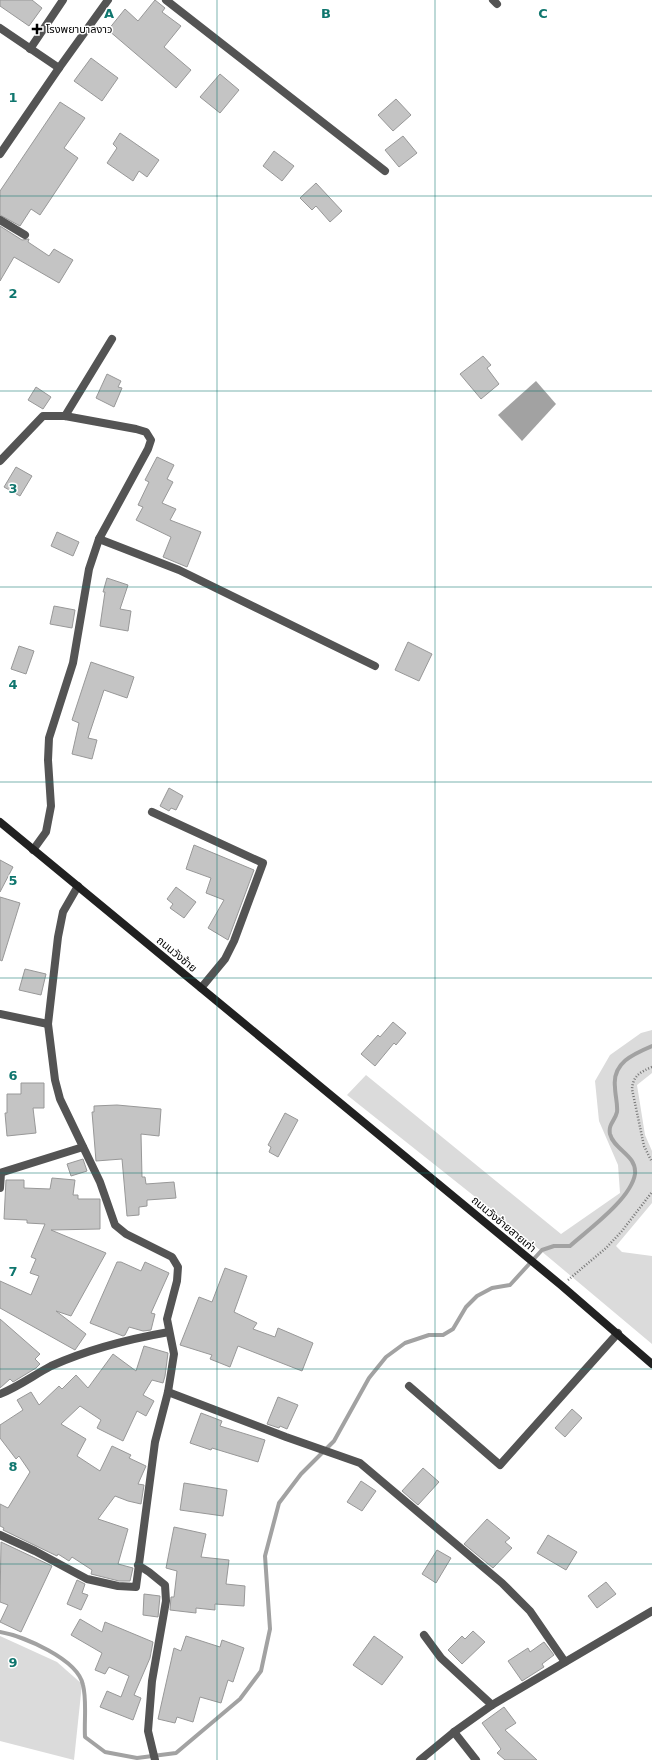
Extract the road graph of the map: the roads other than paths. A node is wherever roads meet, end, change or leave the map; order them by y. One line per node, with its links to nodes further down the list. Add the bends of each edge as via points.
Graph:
1 (63, 0): 5 (street)
2 (108, 0): 6 (street)
3 (166, 0): 8 (street)
4 (0, 28): 5 (street)
5 (30, 49): 6 (street)
6 (59, 68): 7 (street)
7 (0, 154)
8 (385, 171)
9 (0, 220): 10 (street)
10 (25, 235)
11 (112, 339): 12 (street)
12 (65, 416): 13 (street, via 44,416); 14 (street, via 136,429 146,432 151,440)
13 (0, 461)
14 (99, 539): 15 (street, via 179,570); 18 (street, via 89,569 74,664 49,738 51,806 46,832)
15 (375, 666)
16 (152, 812): 20 (street, via 263,863 234,941 225,958)
17 (0, 822): 18 (main road, ถนนวังซ้าย)
18 (33, 850): 19 (main road, ถนนวังซ้าย)
19 (78, 886): 20 (main road, ถนนวังซ้าย); 22 (street, via 63,912)
20 (201, 988): 23 (main road, ถนนวังซ้าย)
21 (0, 1014): 22 (street)
22 (48, 1024): 24 (street, via 60,1099)
23 (340, 1102): 28 (main road, ถนนวังซ้ายสายเก่า)
24 (84, 1147): 25 (street); 27 (street, via 115,1225 126,1234 172,1257 178,1267 167,1319)
25 (1, 1173): 26 (street)
26 (0, 1188)
27 (170, 1332): 31 (street, via 174,1354); 32 (street, via 131,1339 91,1351 51,1366 12,1390)
28 (618, 1333): 29 (main road, ถนนวังซ้ายสายเก่า); 30 (street, via 500,1465)
29 (652, 1364)
30 (409, 1386)
31 (168, 1392): 34 (street, via 155,1442); 37 (street, via 360,1463 530,1611)
32 (0, 1394)
33 (0, 1535): 34 (street, via 87,1579 118,1586 136,1587)
34 (138, 1565): 40 (street, via 165,1585 166,1601 152,1681 148,1731)
35 (652, 1611): 37 (street)
36 (424, 1635): 38 (street, via 441,1658)
37 (565, 1662): 38 (street)
38 (492, 1705): 39 (street)
39 (454, 1732): 41 (street); 42 (street)
40 (155, 1760)
41 (420, 1760)
42 (476, 1760)

